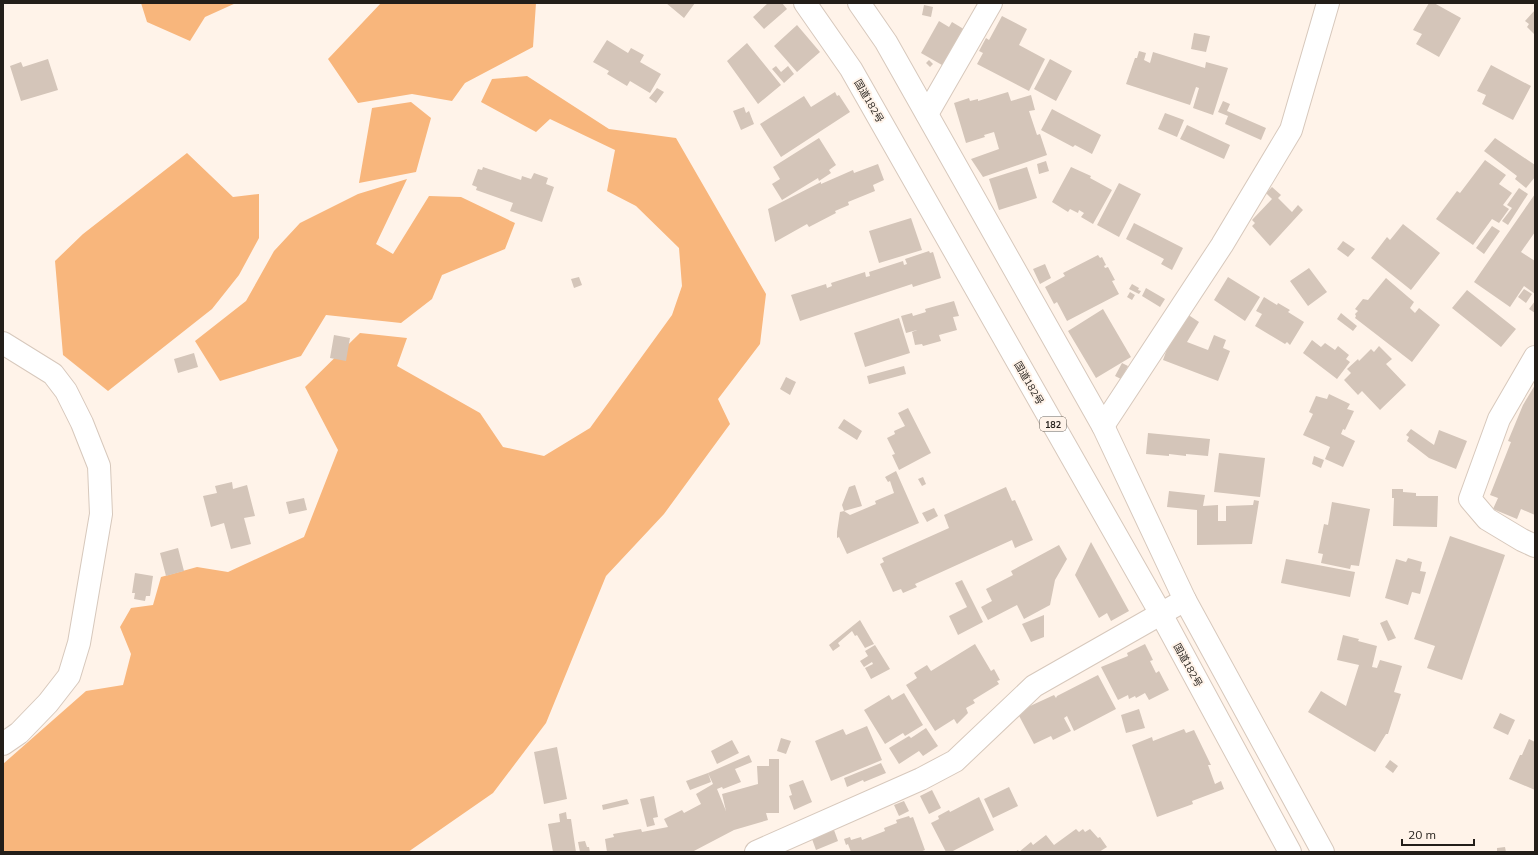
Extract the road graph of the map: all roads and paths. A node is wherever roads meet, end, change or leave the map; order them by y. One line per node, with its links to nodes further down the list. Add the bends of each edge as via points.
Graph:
1 (805, 3): 11 (main road, 国道182号 / 182, via 851,69)
2 (859, 3): 5 (main road, via 886,42)
3 (991, 3): 5 (main road)
4 (1328, 3): 8 (main road, via 1291,130 1222,245)
5 (927, 114): 8 (main road)
6 (3, 343): 12 (main road, via 53,374 66,391 99,466 101,514 79,643 69,676 48,704 18,734)
7 (1535, 357): 9 (main road, via 1500,419 1470,499 1487,520)
8 (1103, 426): 10 (main road)
9 (1535, 546)
10 (1185, 600): 11 (main road); 15 (main road)
11 (1161, 614): 13 (main road, via 1034,686 955,761 921,780); 14 (main road, 国道182号 / 182)
12 (3, 744)
13 (756, 852)
14 (1290, 852)
15 (1323, 852)

